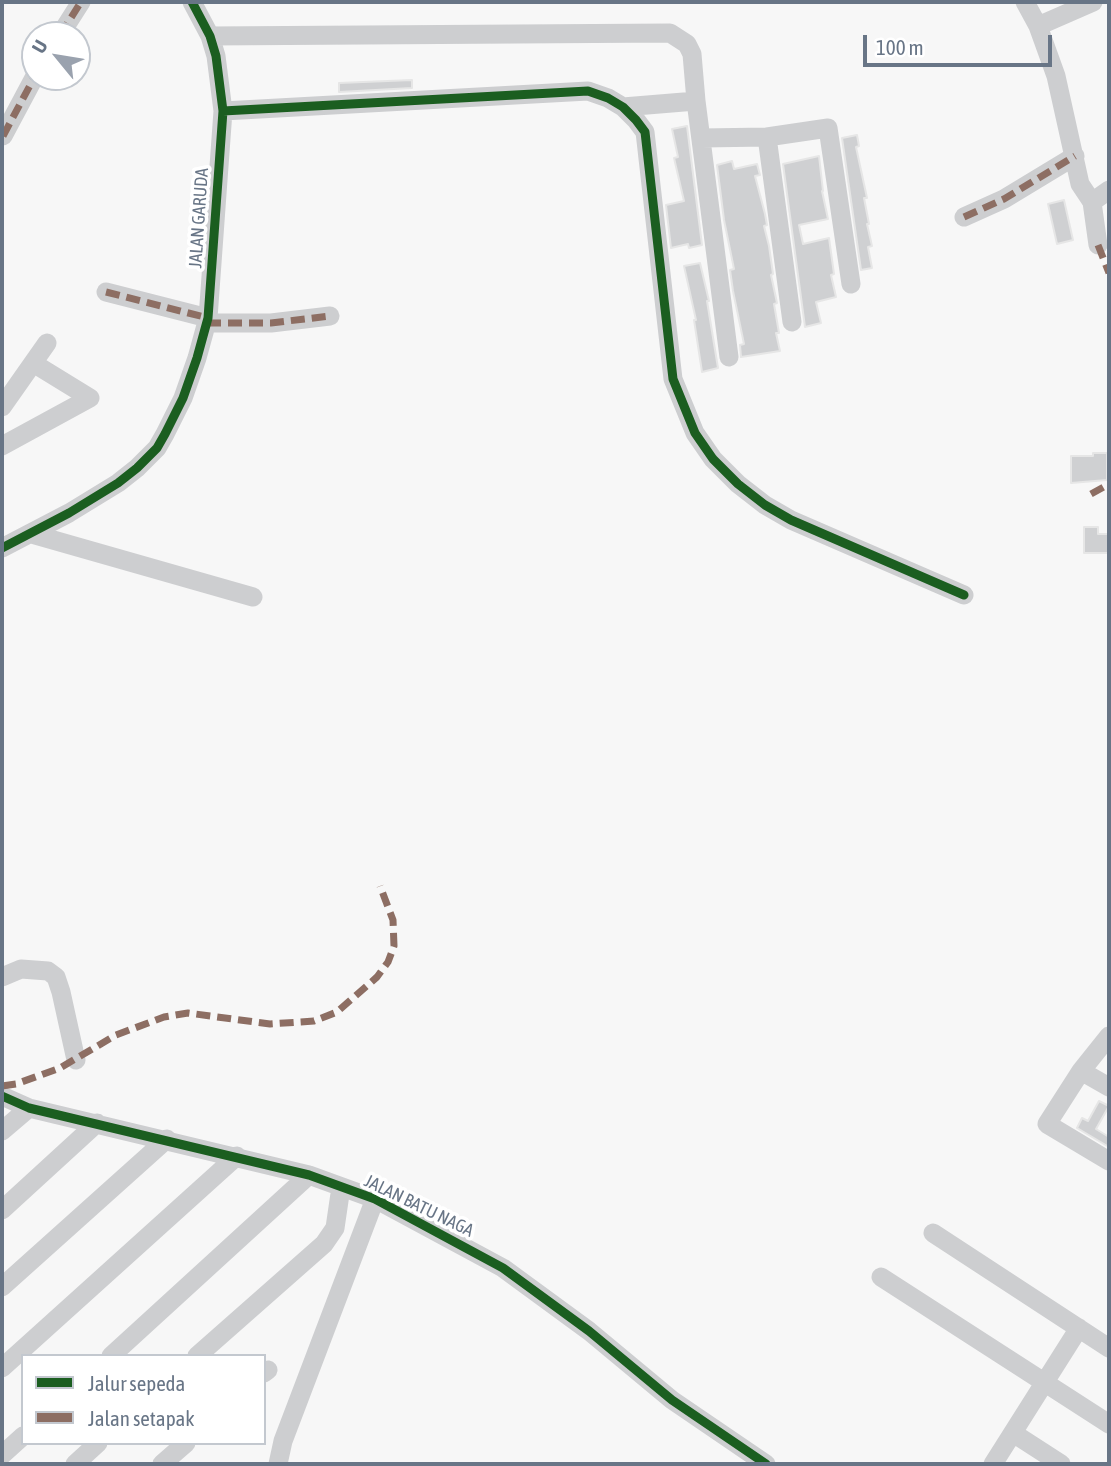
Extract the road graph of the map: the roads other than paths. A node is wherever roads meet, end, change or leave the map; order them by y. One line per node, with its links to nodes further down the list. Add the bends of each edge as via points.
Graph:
1 (81, 2): 5 (street)
2 (192, 2): 7 (street, JALAN GARUDA)
3 (1026, 2): 6 (street)
4 (1093, 2): 6 (street)
5 (69, 21)
6 (1038, 26): 15 (street, via 1056,76)
7 (210, 36): 9 (street, via 670,33 687,44 692,54); 11 (street, JALAN GARUDA, via 219,67)
8 (27, 91): 12 (street)
9 (696, 101): 10 (street); 14 (street)
10 (623, 107): 11 (street, via 588,91); 32 (street, via 645,132 673,379 695,433 713,459 738,484 791,520)
11 (223, 111): 23 (street, JALAN GARUDA)
12 (4, 136)
13 (767, 137): 14 (street); 20 (street, via 828,128); 24 (street)
14 (702, 138): 26 (street)
15 (1074, 156): 17 (street, via 1080,184); 18 (street, via 1004,199)
16 (1109, 190): 17 (street)
17 (1091, 202): 19 (street)
18 (964, 217)
19 (1098, 246)
20 (851, 284)
21 (106, 292): 23 (street)
22 (330, 316): 23 (street, via 271,323)
23 (207, 320): 30 (street, JALAN GARUDA, via 183,398 161,441 118,483)
24 (792, 322)
25 (47, 343): 27 (street)
26 (729, 357)
27 (33, 363): 28 (street); 29 (street, via 90,398)
28 (2, 407)
29 (2, 446)
30 (32, 534): 31 (street, JALAN GARUDA); 33 (street)
31 (2, 548)
32 (964, 595)
33 (253, 597)
34 (2, 977): 36 (street, via 21,969 48,971 56,977)
35 (1109, 1036): 37 (street)
36 (76, 1059)
37 (1081, 1071): 38 (street); 45 (street, via 1047,1124)
38 (1109, 1087)
39 (2, 1096): 40 (street, JALAN BATU NAGA)
40 (29, 1108): 41 (street, JALAN BATU NAGA); 42 (street)
41 (97, 1123): 43 (street, JALAN BATU NAGA); 49 (street)
42 (2, 1131)
43 (167, 1139): 44 (street, JALAN BATU NAGA); 52 (street)
44 (237, 1156): 46 (street, JALAN BATU NAGA); 57 (street)
45 (1109, 1161)
46 (309, 1175): 47 (street, JALAN BATU NAGA); 55 (street)
47 (341, 1187): 48 (street, JALAN BATU NAGA); 56 (street, via 335,1228 324,1244)
48 (376, 1199): 67 (street); 68 (street, JALAN BATU NAGA, via 503,1268 672,1400)
49 (2, 1209)
50 (933, 1233): 53 (street)
51 (881, 1277): 58 (street)
52 (2, 1287)
53 (1079, 1328): 54 (street); 58 (street)
54 (1109, 1348)
55 (113, 1354)
56 (199, 1354)
57 (2, 1368)
58 (1045, 1382): 59 (street); 60 (street)
59 (1109, 1424)
60 (1013, 1433): 69 (street); 70 (street)
61 (21, 1438): 64 (street)
62 (97, 1445): 65 (street)
63 (184, 1445): 66 (street)
64 (2, 1455)
65 (75, 1464)
66 (162, 1464)
67 (278, 1464)
68 (766, 1464)
69 (993, 1464)
70 (1061, 1464)

